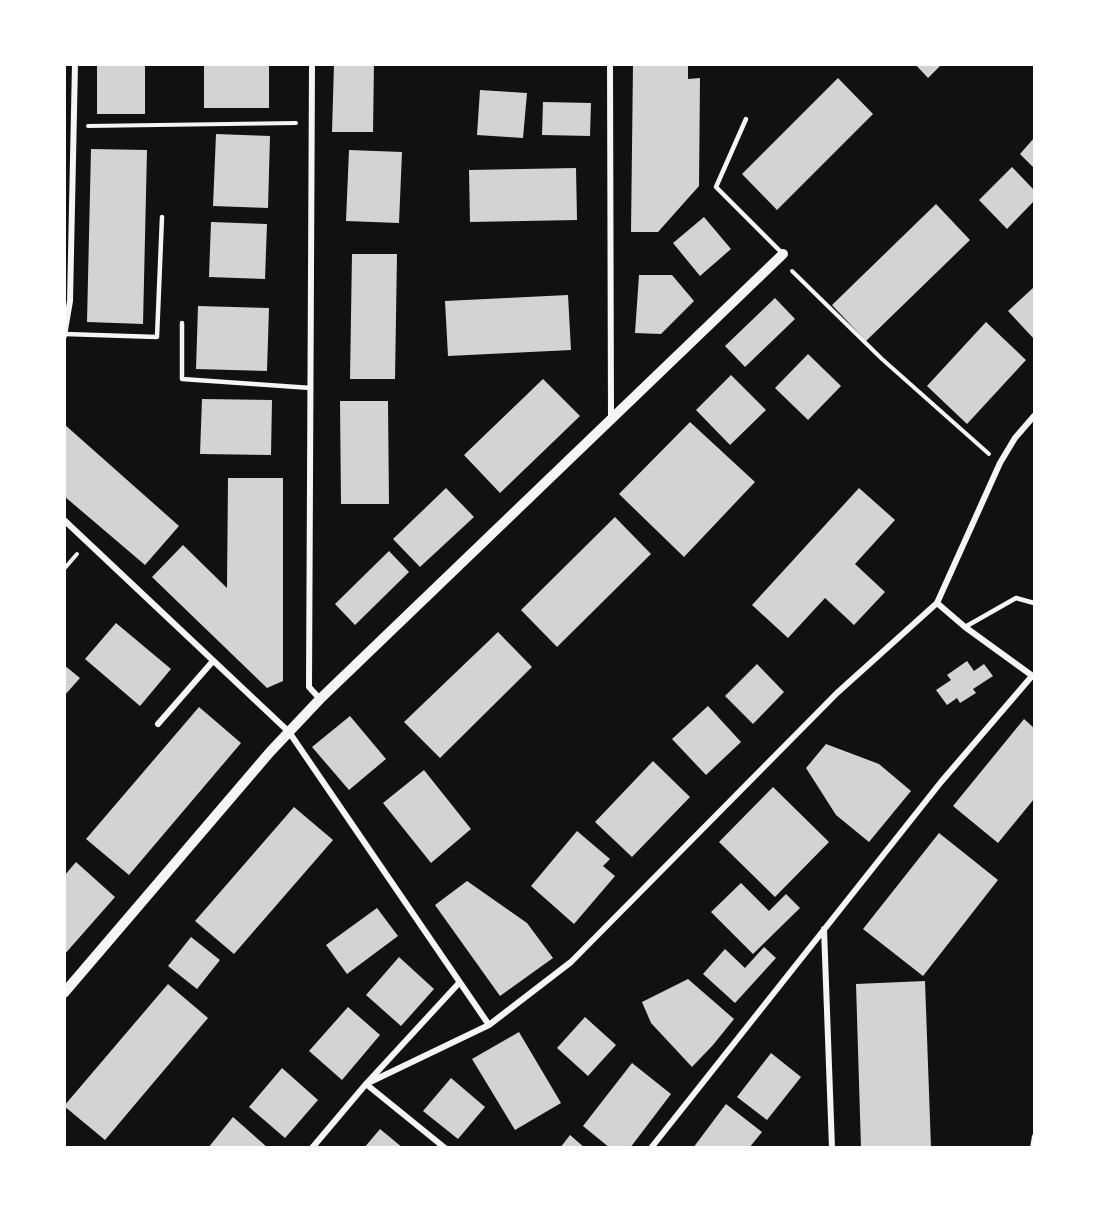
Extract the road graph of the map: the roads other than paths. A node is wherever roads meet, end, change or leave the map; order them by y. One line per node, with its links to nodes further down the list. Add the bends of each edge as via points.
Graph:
1 (75, 64): 8 (street, via 70,301)
2 (312, 64): 9 (street)
3 (610, 64): 11 (street)
4 (746, 119): 6 (lane, via 716,187)
5 (162, 217): 8 (lane, via 157,337)
6 (783, 254): 11 (street)
7 (182, 323): 9 (lane, via 182,379)
8 (65, 335)
9 (311, 388): 18 (street, via 309,687)
10 (1035, 416): 13 (street, via 1000,463)
11 (611, 419): 18 (street)
12 (64, 520): 16 (street)
13 (937, 603): 15 (street); 24 (street, via 837,693 571,962)
14 (1035, 603): 15 (lane, via 1016,598)
15 (965, 627): 17 (street)
16 (213, 661): 19 (street); 20 (street)
17 (1033, 677): 21 (street, via 941,782)
18 (320, 699): 20 (street)
19 (158, 724)
20 (288, 732): 22 (street); 23 (street)
21 (824, 928): 28 (street); 29 (street)
22 (459, 983): 24 (street); 25 (street)
23 (64, 993)
24 (489, 1025): 25 (street)
25 (366, 1084): 26 (street); 27 (street)
26 (312, 1148)
27 (445, 1148)
28 (651, 1148)
29 (832, 1148)

